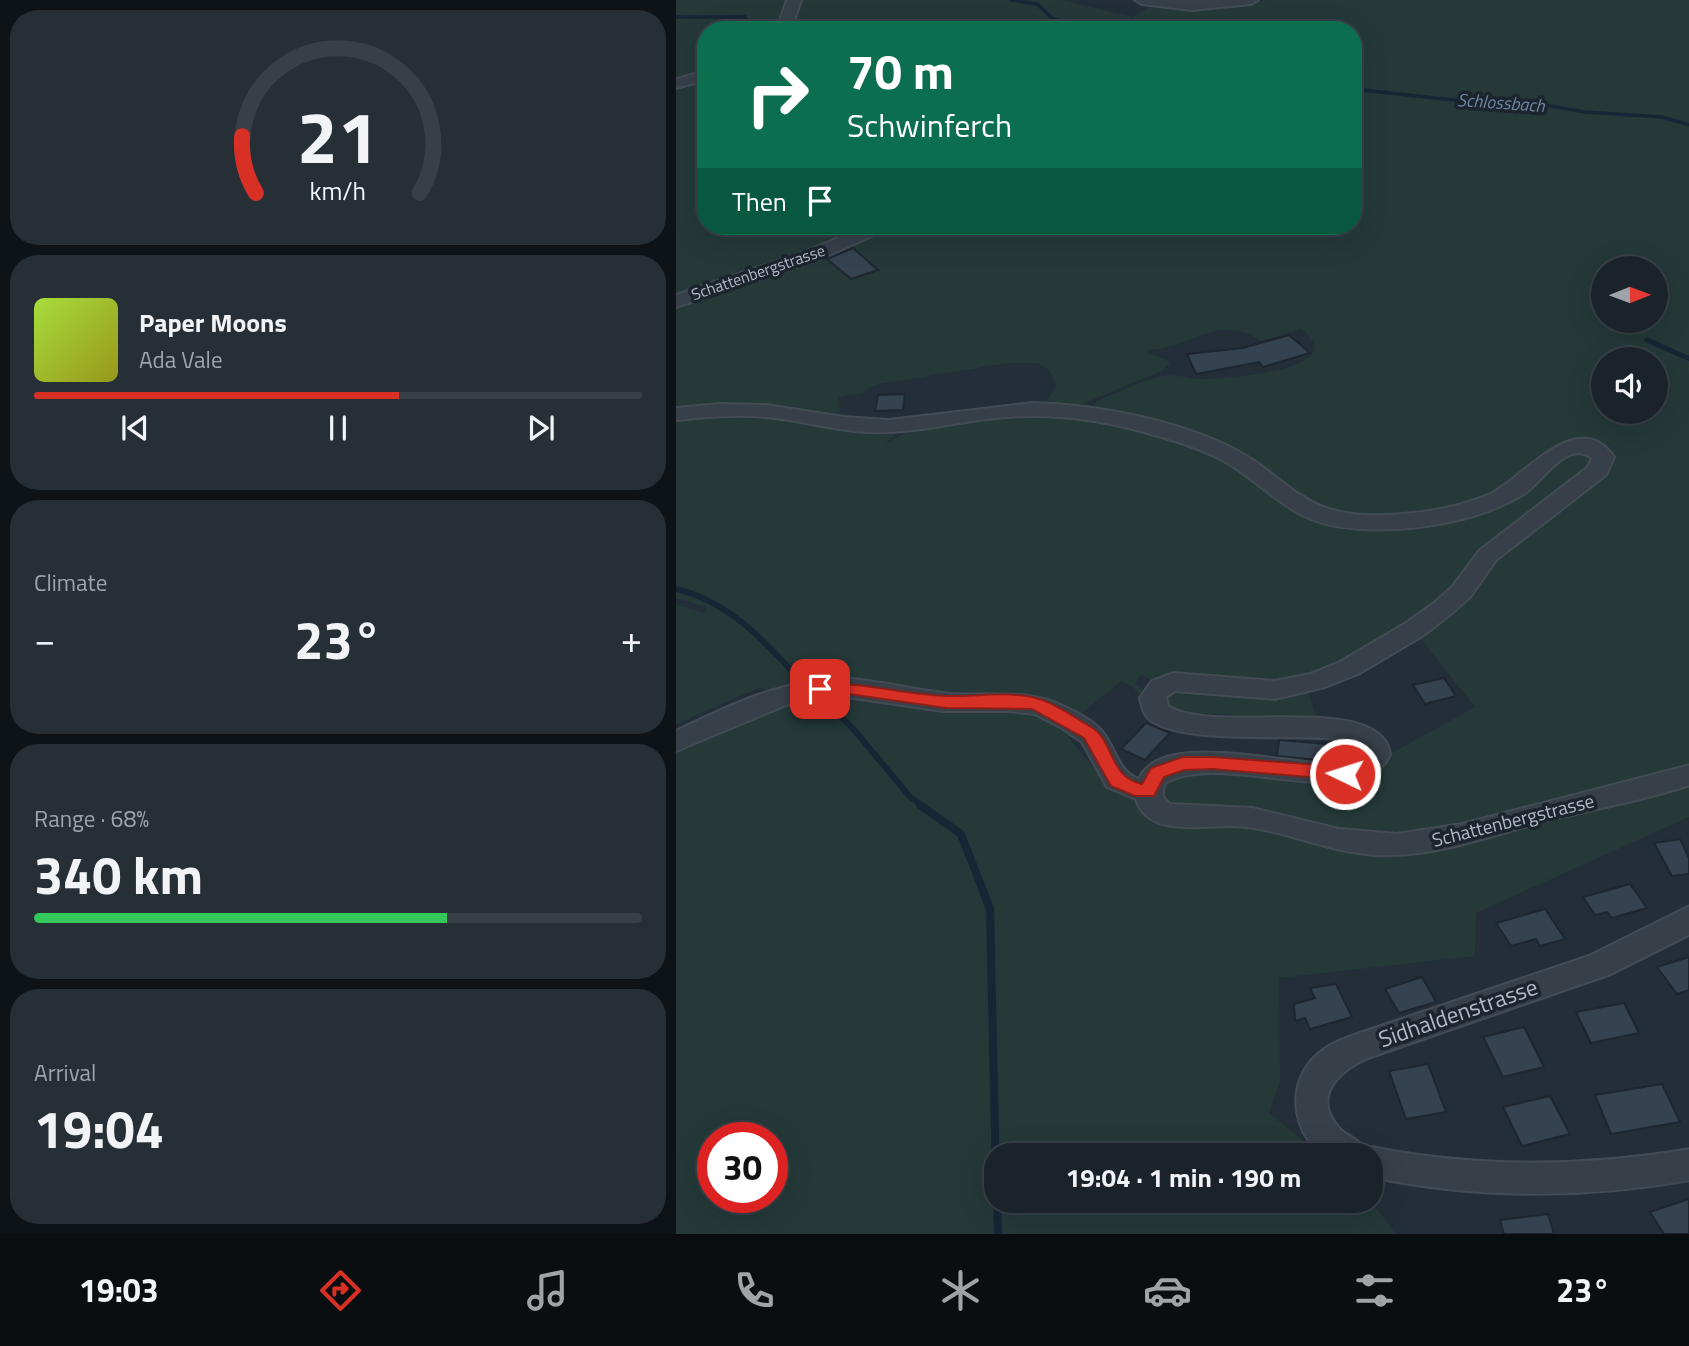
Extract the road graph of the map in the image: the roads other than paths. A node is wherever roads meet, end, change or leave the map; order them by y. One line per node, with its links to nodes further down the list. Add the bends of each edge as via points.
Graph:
1 (794, 0): 4 (street)
2 (1142, 0): 3 (street, via 1192,6)
3 (1251, 0)
4 (787, 21)
5 (697, 78): 6 (street)
6 (676, 84)
7 (858, 235): 8 (street, Schattenbergstrasse, via 803,259)
8 (676, 301)
9 (676, 414): 12 (street, via 767,411 874,426 1022,409 1116,420 1203,443 1248,467 1294,504 1327,517 1367,523 1423,519 1496,499 1515,491 1572,446 1601,453 1598,470 1488,555 1452,600 1366,659 1331,676 1288,688 1251,690 1173,682 1161,687 1153,699 1160,714 1195,725 1324,728 1360,734 1377,750 1371,765 1345,774 1183,763 1158,772)
10 (676, 742): 12 (street, via 773,699 820,689 849,688 946,702 1026,702 1084,729 1096,741 1117,781)
11 (1689, 775): 12 (street, Schattenbergstrasse, via 1458,836 1398,844 1331,839 1249,818 1166,814 1153,807)
12 (1147, 792)
13 (1689, 918): 14 (street, Sidhaldenstrasse, via 1601,965 1340,1056 1315,1084 1313,1113)
14 (1333, 1143)
15 (1383, 1164): 16 (street, via 1515,1178 1596,1177)
16 (1689, 1164)

